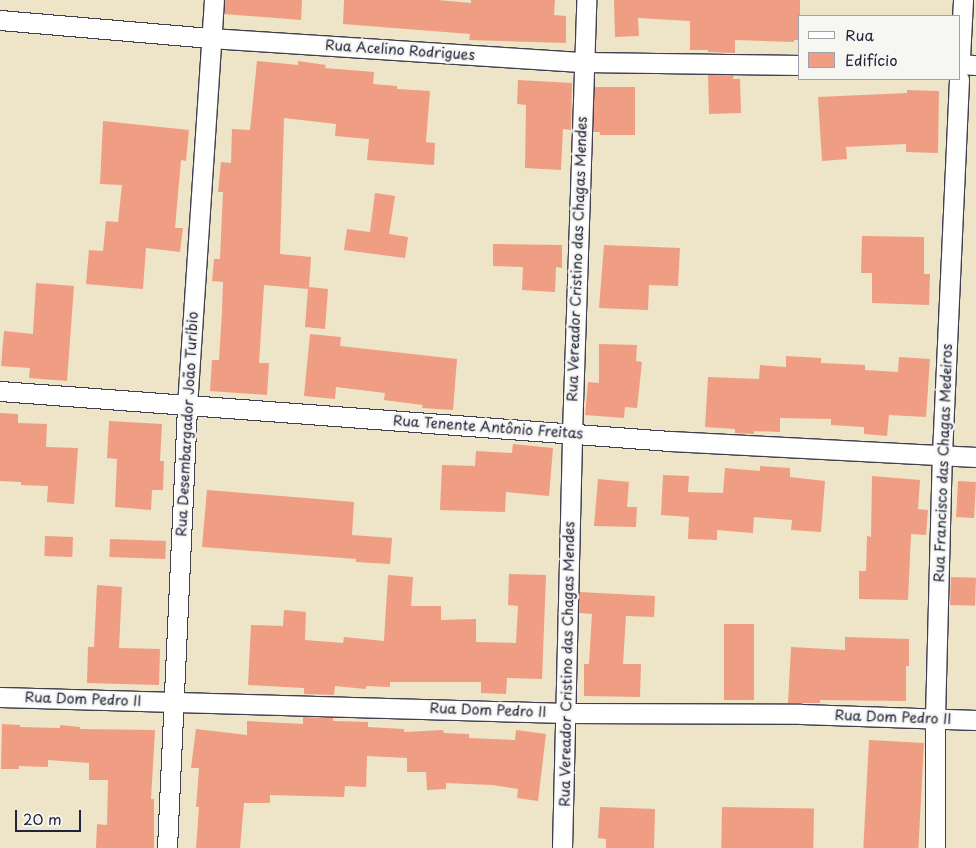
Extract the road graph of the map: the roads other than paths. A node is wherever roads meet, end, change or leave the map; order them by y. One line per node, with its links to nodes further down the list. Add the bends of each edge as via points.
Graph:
1 (214, 0): 5 (street, Rua Desembargador João Turíbio)
2 (586, 0): 7 (street, Rua Vereador Cristino das Chagas Mendes)
3 (963, 0): 6 (street)
4 (0, 20): 5 (street, Rua Acelino Rodrigues)
5 (210, 38): 7 (street, Rua Acelino Rodrigues); 13 (street, Rua Desembargador João Turíbio)
6 (961, 39)
7 (584, 62): 9 (street, Rua Acelino Rodrigues); 14 (street, Rua Vereador Cristino das Chagas Mendes)
8 (961, 64): 10 (street)
9 (798, 65)
10 (976, 65)
11 (959, 80): 15 (street, Rua Francisco das Chagas Medeiros)
12 (0, 391): 13 (street, Rua Tenente Antônio Freitas)
13 (187, 406): 14 (street, Rua Tenente Antônio Freitas); 18 (street, Rua Desembargador João Turíbio)
14 (572, 433): 15 (street, Rua Tenente Antônio Freitas); 19 (street, Rua Vereador Cristino das Chagas Mendes)
15 (942, 454): 16 (street, Rua Tenente Antônio Freitas); 20 (street, Rua Francisco das Chagas Medeiros)
16 (976, 457)
17 (0, 697): 18 (street, Rua Dom Pedro II)
18 (174, 702): 19 (street, Rua Dom Pedro II); 22 (street, Rua Desembargador João Turíbio)
19 (567, 713): 20 (street, Rua Dom Pedro II); 23 (street, Rua Vereador Cristino das Chagas Mendes)
20 (936, 717): 21 (street, Rua Dom Pedro II); 24 (street, Rua Francisco das Chagas Medeiros)
21 (976, 720)
22 (167, 848)
23 (562, 848)
24 (935, 848)

